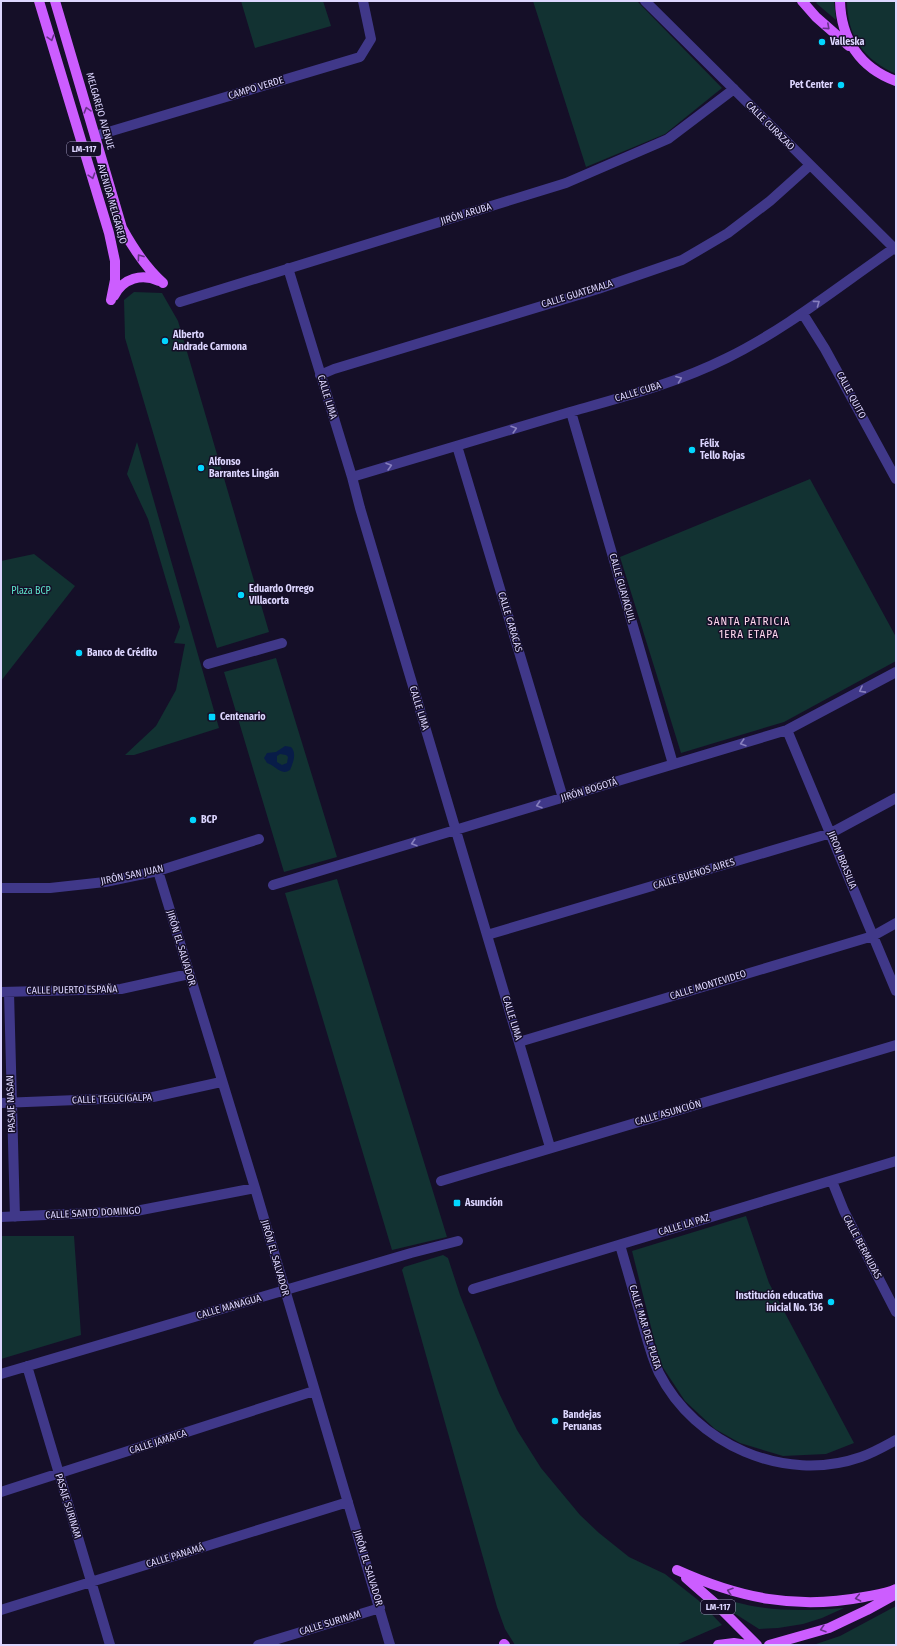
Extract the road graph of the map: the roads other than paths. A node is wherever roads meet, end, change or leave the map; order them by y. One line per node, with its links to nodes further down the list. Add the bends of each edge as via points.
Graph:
1 (39, 1): 12 (main road, AVENIDA MELGAREJO / LM-117, one-way to 12, via 109,233 115,261 111,300 117,289 127,281 139,277 152,278 163,283 143,263 122,228)
2 (55, 1): 12 (main road, MELGAREJO AVENUE / LM-117, one-way to 2)
3 (363, 1): 12 (street, CAMPO VERDE, via 371,39 360,57)
4 (645, 1): 10 (street, CALLE CURAZAO)
5 (802, 1): 7 (main road, one-way to 7, via 816,17)
6 (840, 1): 7 (main road, via 840,17)
7 (855, 51): 8 (main road, via 868,66)
8 (884, 77): 9 (main road); 11 (main road)
9 (896, 81)
10 (734, 89): 13 (street, CALLE CURAZAO); 15 (street, JIRÓN ARUBA, via 668,139 566,183)
11 (896, 90)
12 (95, 136)
13 (809, 166): 14 (street, CALLE CURAZAO); 18 (street, CALLE GUATEMALA, via 770,201 728,233 682,260 598,289)
14 (896, 248): 17 (street, CALLE CUBA, one-way to 14)
15 (288, 268): 16 (street, JIRÓN ARUBA); 18 (street, CALLE LIMA)
16 (180, 302)
17 (802, 314): 19 (street, CALLE CUBA, one-way to 17, via 685,376 745,349); 22 (street, CALLE QUITO, via 826,349)
18 (320, 375): 21 (street, CALLE LIMA)
19 (571, 412): 20 (street, CALLE CUBA, one-way to 19); 27 (street, CALLE GUAYAQUIL)
20 (458, 446): 21 (street, CALLE CUBA, one-way to 20); 28 (street, CALLE CARACAS)
21 (352, 477): 30 (street, CALLE LIMA)
22 (896, 479)
23 (282, 643): 24 (street)
24 (208, 664)
25 (896, 672): 26 (street, JIRÓN BOGOTÁ, one-way to 26)
26 (788, 730): 27 (street, JIRÓN BOGOTÁ, one-way to 27); 31 (street, JIRON BRASILIA)
27 (674, 764): 28 (street, JIRÓN BOGOTÁ)
28 (562, 798): 30 (street, JIRÓN BOGOTÁ, one-way to 30)
29 (896, 798): 31 (street, CALLE BUENOS AIRES)
30 (456, 830): 34 (street, JIRÓN BOGOTÁ, one-way to 34); 37 (street, CALLE LIMA)
31 (831, 833): 37 (street, CALLE BUENOS AIRES); 38 (street, JIRON BRASILIA)
32 (259, 839): 33 (street, JIRÓN SAN JUAN)
33 (158, 871): 35 (street, JIRÓN SAN JUAN, via 104,882 50,888); 39 (street, JIRÓN EL SALVADOR)
34 (273, 885)
35 (1, 888)
36 (896, 923): 38 (street, CALLE MONTEVIDEO)
37 (487, 936): 42 (street, CALLE LIMA)
38 (873, 936): 40 (street, JIRON BRASILIA); 42 (street, CALLE MONTEVIDEO)
39 (189, 974): 41 (street, CALLE PUERTO ESPAÑA, via 121,989); 44 (street, JIRÓN EL SALVADOR)
40 (896, 991)
41 (5, 992): 45 (street, PASAJE NASAN)
42 (519, 1042): 46 (street, CALLE LIMA)
43 (896, 1045): 46 (street, CALLE ASUNCIÓN)
44 (221, 1082): 45 (street, CALLE TEGUCIGALPA, via 154,1097); 50 (street, JIRÓN EL SALVADOR)
45 (6, 1102): 52 (street, PASAJE NASAN)
46 (550, 1147): 48 (street, CALLE ASUNCIÓN)
47 (896, 1161): 49 (street, CALLE LA PAZ)
48 (441, 1181)
49 (832, 1181): 54 (street, CALLE LA PAZ); 57 (street, CALLE BERMUDAS, via 844,1212)
50 (255, 1188): 52 (street, CALLE SANTO DOMINGO, via 136,1212); 56 (street, JIRÓN EL SALVADOR)
51 (1, 1217): 52 (street, CALLE SANTO DOMINGO)
52 (15, 1217)
53 (458, 1241): 56 (street, CALLE MANAGUA)
54 (620, 1245): 55 (street, CALLE LA PAZ); 61 (street, CALLE MAR DEL PLATA, via 652,1357 660,1374 682,1406 710,1432 735,1448 753,1455 776,1462 808,1465 830,1464 862,1457)
55 (472, 1289)
56 (285, 1290): 58 (street, CALLE MANAGUA); 60 (street, JIRÓN EL SALVADOR)
57 (896, 1312)
58 (27, 1366): 59 (street, CALLE MANAGUA); 62 (street, PASAJE SURINAM)
59 (1, 1374)
60 (314, 1391): 62 (street, CALLE JAMAICA); 64 (street, JIRÓN EL SALVADOR)
61 (896, 1440)
62 (59, 1474): 63 (street, CALLE JAMAICA); 65 (street, PASAJE SURINAM)
63 (1, 1492)
64 (348, 1502): 65 (street, CALLE PANAMÁ); 68 (street, JIRÓN EL SALVADOR)
65 (91, 1582): 69 (street, CALLE PANAMÁ); 70 (street, PASAJE SURINAM)
66 (896, 1589): 75 (main road, LM-117, one-way to 75, via 840,1601 788,1602 739,1594 707,1584 677,1570)
67 (896, 1594): 76 (main road, one-way to 76, via 828,1628)
68 (380, 1608): 71 (street, CALLE SURINAM); 72 (street, JIRÓN EL SALVADOR)
69 (1, 1610)
70 (110, 1645)
71 (258, 1645)
72 (390, 1645)
73 (718, 1645): 74 (main road)
74 (747, 1645)
75 (757, 1645)
76 (769, 1645)

